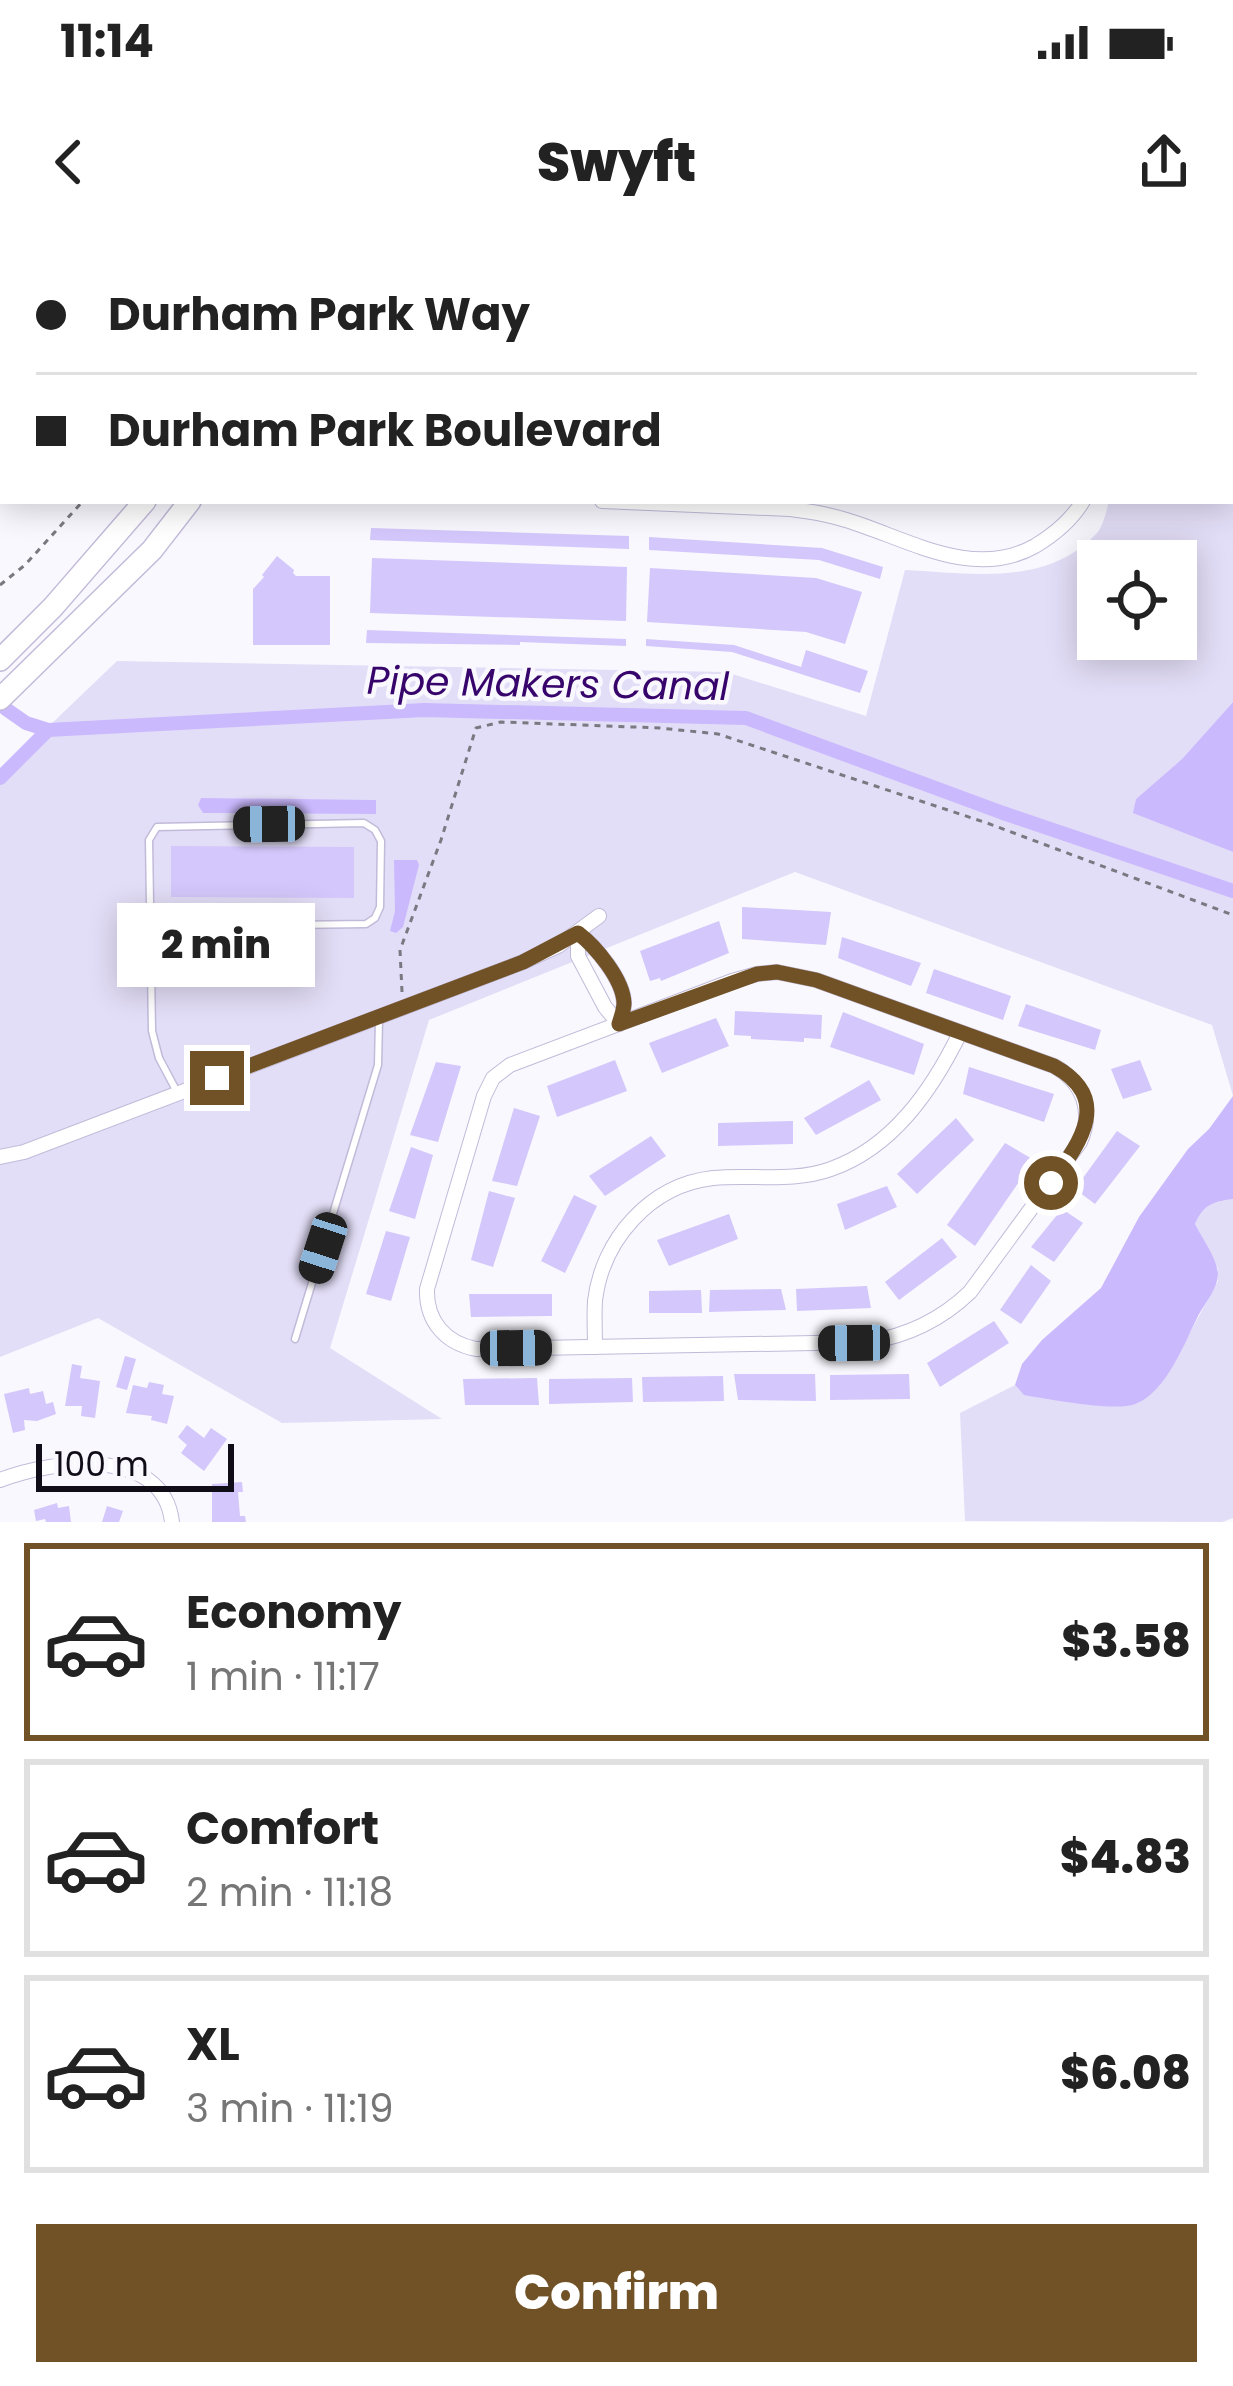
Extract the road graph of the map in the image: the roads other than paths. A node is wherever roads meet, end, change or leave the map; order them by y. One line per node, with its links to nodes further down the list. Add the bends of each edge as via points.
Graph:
1 (142, 504): 5 (main road)
2 (188, 504): 6 (main road, via 152,550)
3 (751, 504): 4 (street, via 821,513 949,556 997,560 1042,542)
4 (1081, 504)
5 (0, 659)
6 (0, 699)
7 (599, 916): 9 (street)
8 (150, 927): 8 (lane, via 149,840 157,827 364,823 381,841 380,907 366,924); 15 (lane, via 152,1031)
9 (578, 933): 10 (street); 11 (street, via 578,956); 12 (street)
10 (607, 964): 11 (street); 13 (street, via 624,1002)
11 (590, 975): 13 (street)
12 (379, 1016): 15 (street); 17 (lane, via 378,1065)
13 (619, 1024): 14 (street, via 777,972); 18 (street, via 510,1065 489,1082 427,1288 435,1322 458,1345)
14 (959, 1033): 18 (street, via 913,1109 855,1158 802,1176 699,1180 636,1215 604,1265); 18 (street, via 1062,1070 1079,1088 1087,1118 1075,1150 962,1300 909,1332 868,1342)
15 (177, 1093): 16 (street)
16 (0, 1157)
17 (295, 1339)
18 (596, 1347)
19 (0, 1480): 20 (street, via 70,1464 129,1471 160,1490)
20 (172, 1522)

